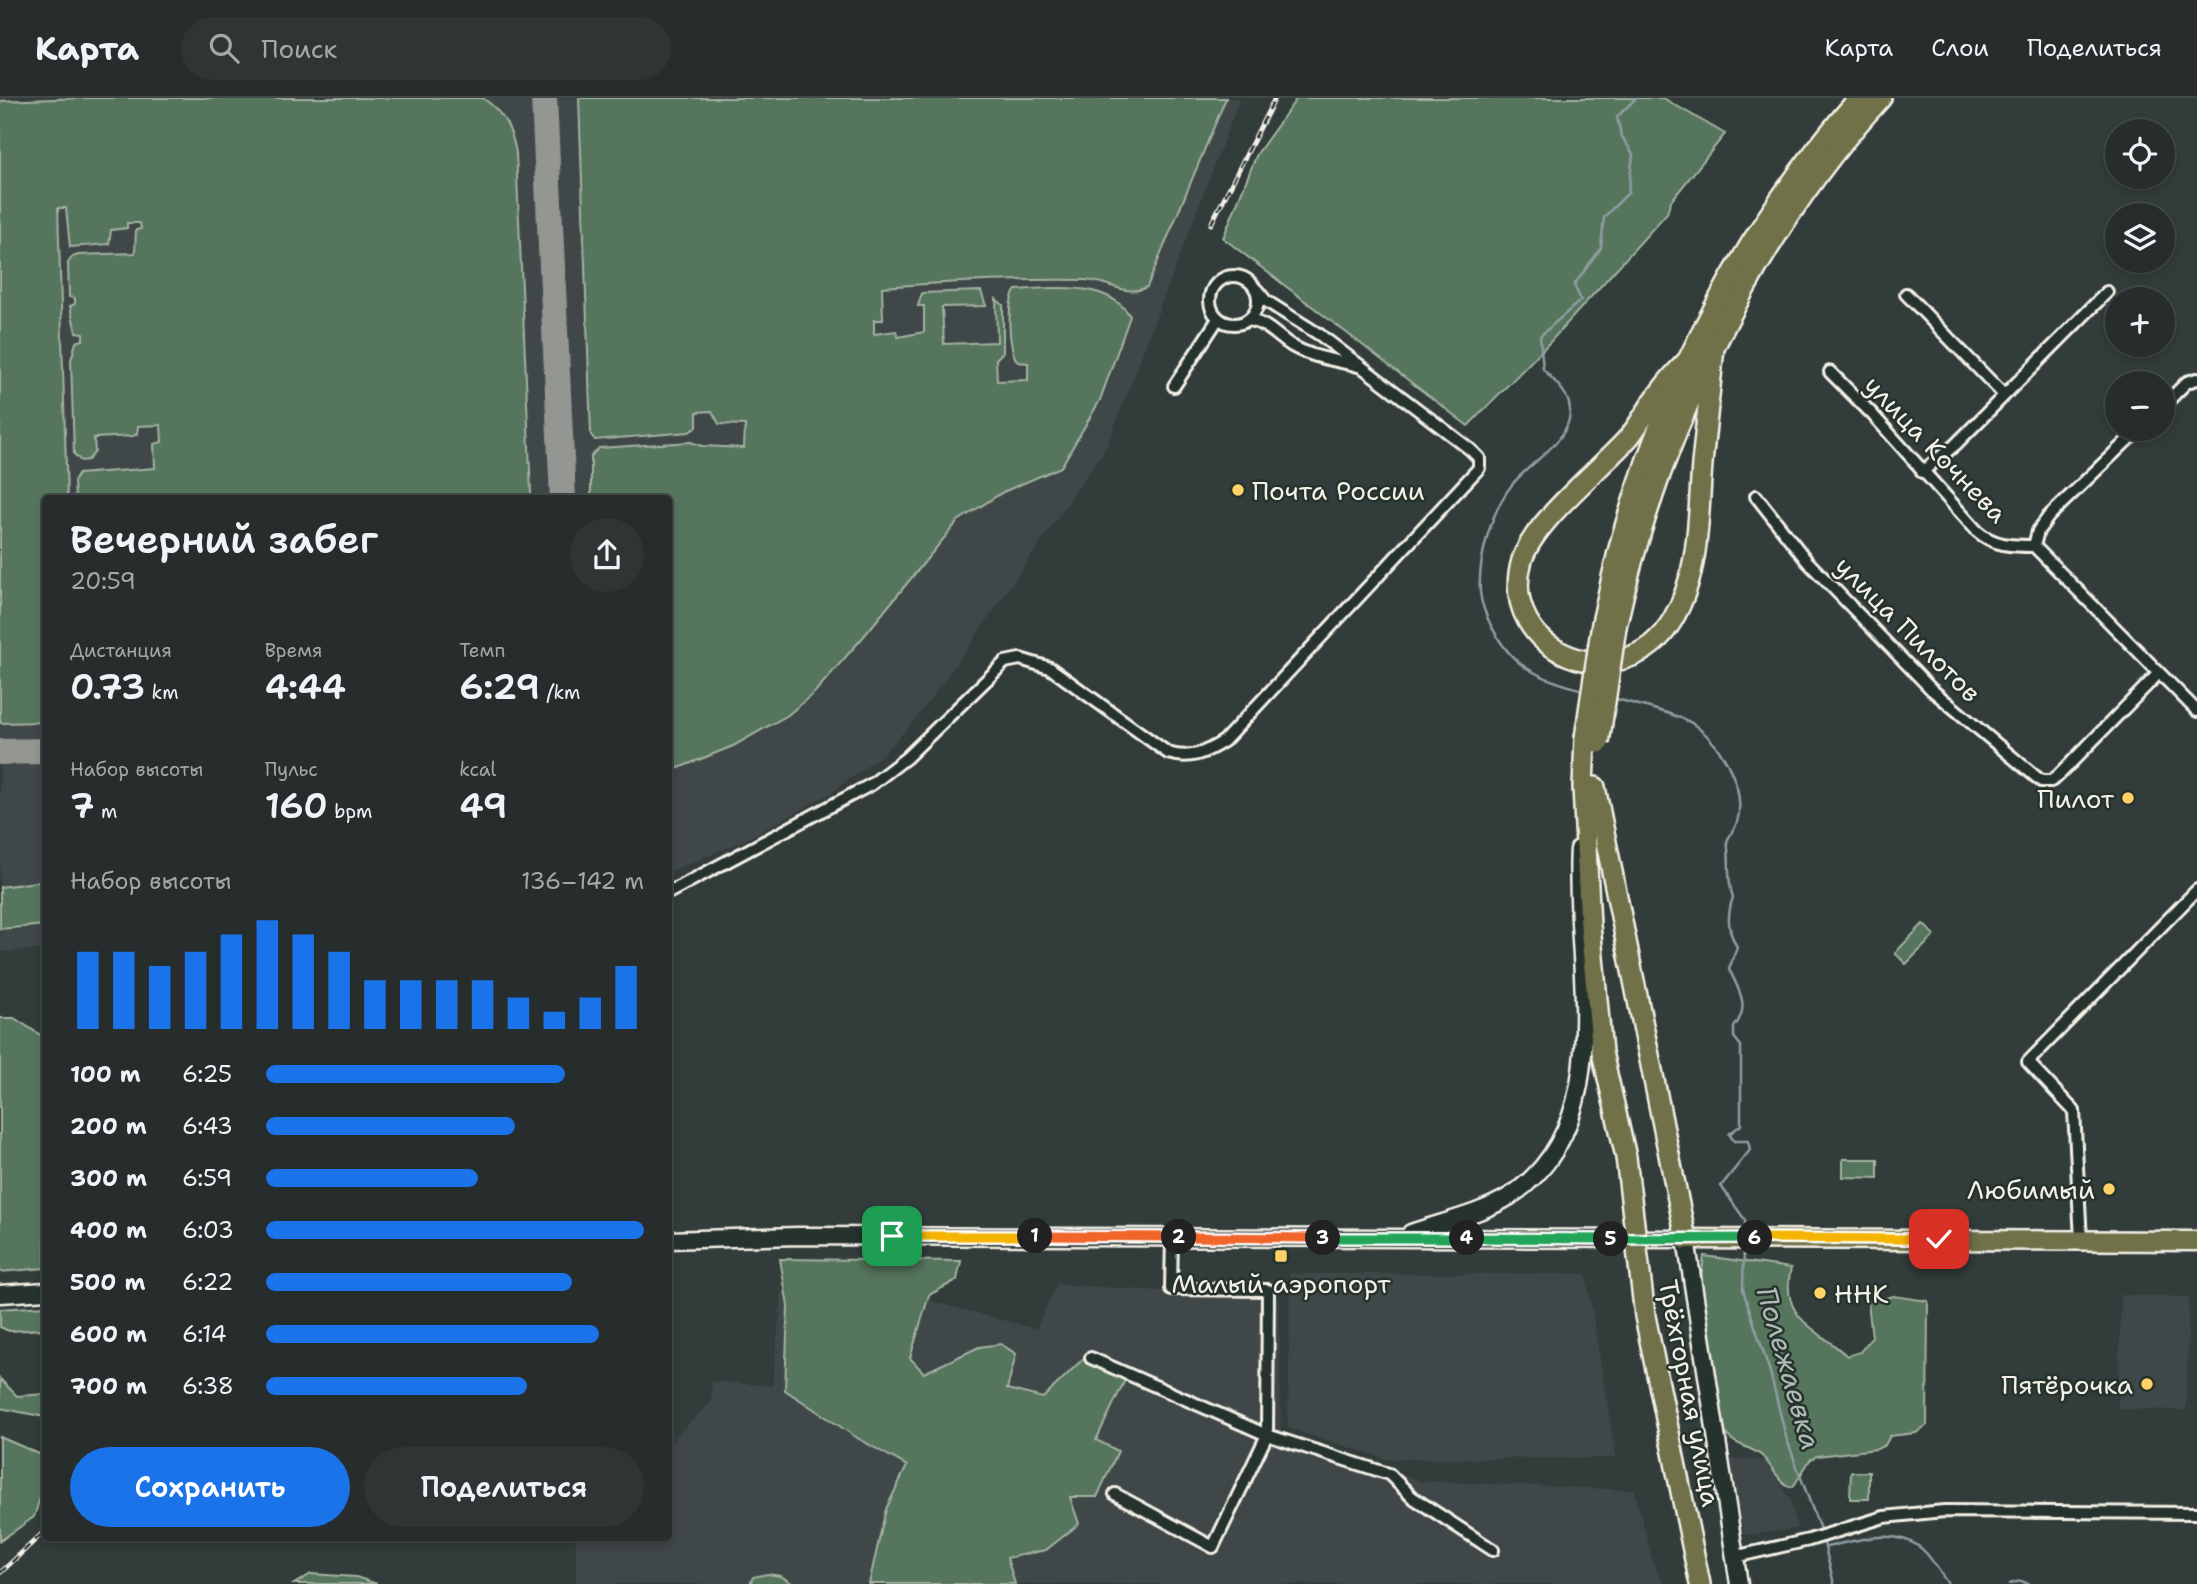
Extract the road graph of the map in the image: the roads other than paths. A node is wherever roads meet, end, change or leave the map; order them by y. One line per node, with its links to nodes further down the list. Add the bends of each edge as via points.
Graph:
1 (1857, 98): 9 (highway, via 1785,191)
2 (1881, 98): 8 (highway, via 1779,236)
3 (1256, 290): 6 (street, via 1245,278 1223,279 1210,298); 7 (street, via 1258,306); 10 (street)
4 (1906, 294): 15 (street)
5 (2105, 294): 15 (street)
6 (1218, 319): 7 (street, via 1233,325); 13 (street)
7 (1249, 320): 10 (street, via 1264,323 1292,346 1322,360)
8 (1714, 348): 9 (highway, via 1696,536 1684,599 1671,622 1639,654 1609,664 1574,659 1544,641 1531,624 1521,603 1522,559 1543,526 1620,447); 20 (highway)
9 (1688, 360): 20 (highway, via 1636,492)
10 (1364, 368): 25 (street, via 1471,450 1479,458 1479,468 1224,741 1196,755 1168,753 1050,668 1020,659 1005,662 906,758 872,784)
11 (1830, 372): 17 (street, улица Кочнева)
12 (2197, 379): 14 (street)
13 (1174, 386)
14 (2175, 394)
15 (2004, 395): 17 (street)
16 (2127, 441): 19 (street, via 2049,516)
17 (1922, 472): 19 (street, улица Кочнева, via 1987,540)
18 (1756, 496): 21 (street, улица Пилотов, via 1807,561 1932,691 2041,781 2058,776)
19 (2034, 546): 21 (street)
20 (1609, 625): 23 (highway, bridge)
21 (2159, 673): 22 (street)
22 (2197, 712)
23 (1589, 787): 27 (main road, via 1577,874 1582,1075 1571,1123 1544,1166 1507,1197); 28 (highway); 40 (highway, Трёхгорная улица, bridge, via 1590,925 1602,1052 1626,1157 1645,1316)
24 (2197, 890): 30 (street, via 2028,1062 2074,1111)
25 (672, 891)
26 (1172, 1236): 27 (main road); 29 (main road); 35 (street, via 1171,1289 1268,1290)
27 (1398, 1238): 28 (main road)
28 (1686, 1239): 30 (main road); 39 (main road)
29 (672, 1240)
30 (2081, 1240): 31 (main road)
31 (2197, 1241)
32 (42, 1291): 33 (main road)
33 (0, 1294)
34 (1091, 1358): 35 (street)
35 (1267, 1435): 36 (street, via 1213,1547); 38 (street, via 1389,1474 1412,1497)
36 (1115, 1494)
37 (2197, 1513): 39 (street, via 1944,1511 1884,1517)
38 (1493, 1550)
39 (1734, 1557): 41 (main road)
40 (1700, 1584)
41 (1739, 1584)

